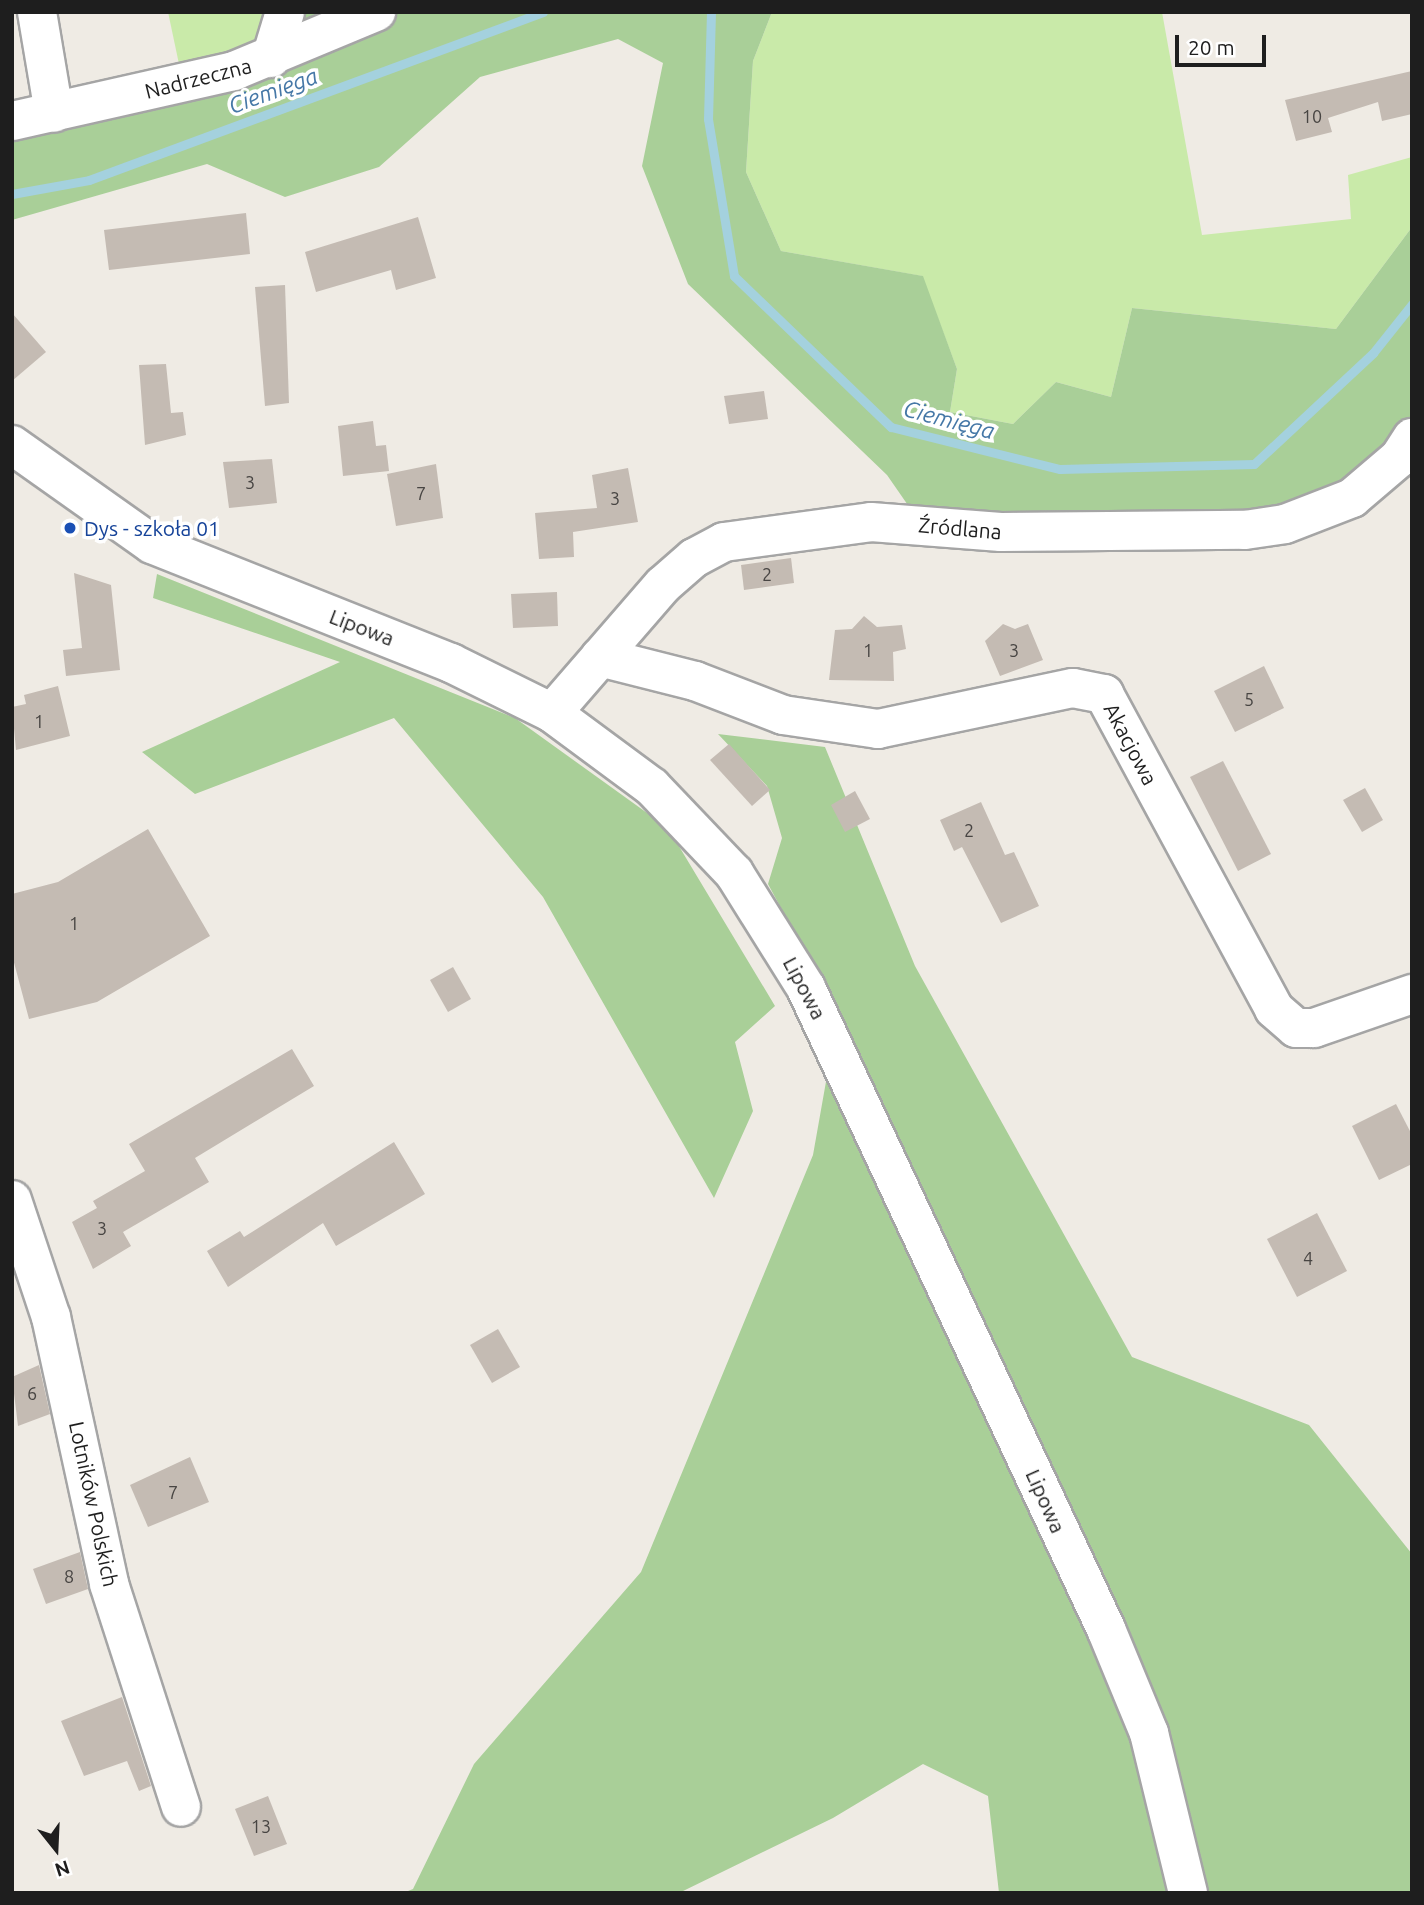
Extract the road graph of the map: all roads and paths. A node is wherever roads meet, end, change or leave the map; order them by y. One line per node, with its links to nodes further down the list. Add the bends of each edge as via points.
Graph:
1 (37, 12): 5 (street)
2 (285, 12): 4 (street)
3 (376, 12): 4 (street, Nadrzeczna)
4 (271, 58): 5 (street, Nadrzeczna)
5 (54, 113): 6 (street, Nadrzeczna)
6 (12, 121)
7 (1412, 438): 9 (street, Źródlana, via 1399,458 1352,498 1285,524 1245,530 1000,532 871,522 752,534 694,558)
8 (12, 445): 10 (street, Lipowa, via 152,544 442,659)
9 (600, 657): 10 (street, Źródlana); 11 (street, Akacjowa, via 695,681 783,715 878,729 1073,688 1104,694 1274,1009 1296,1028 1314,1028)
10 (552, 713): 14 (street, Lipowa, via 617,758 688,821 748,892 806,988 1127,1676 1165,1786)
11 (1412, 994)
12 (12, 1200): 13 (street, Lotników Polskich, via 55,1331 109,1584)
13 (181, 1807)
14 (1188, 1893)

